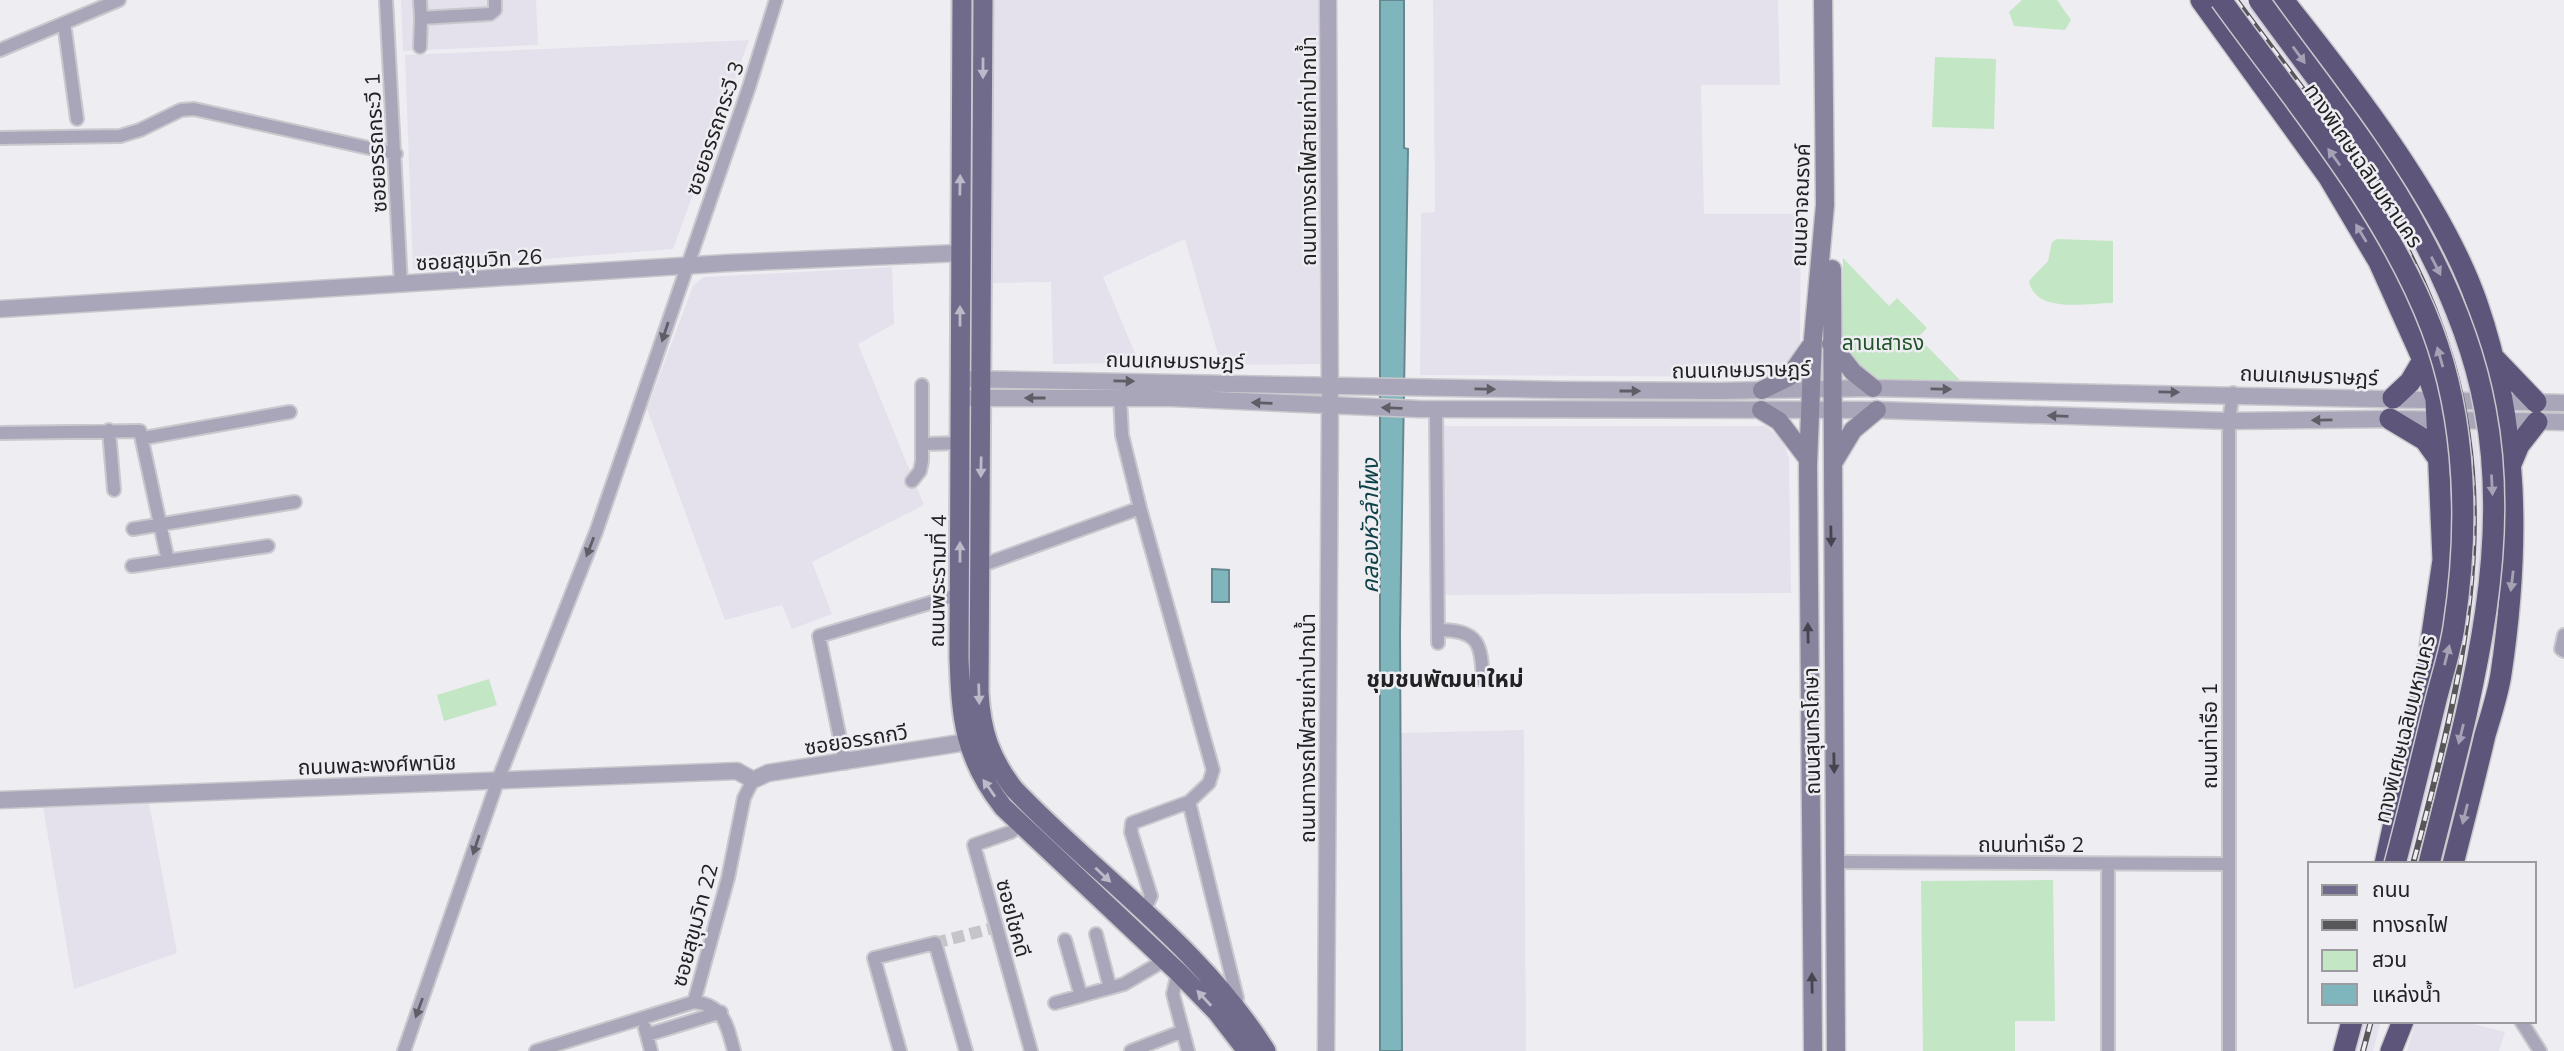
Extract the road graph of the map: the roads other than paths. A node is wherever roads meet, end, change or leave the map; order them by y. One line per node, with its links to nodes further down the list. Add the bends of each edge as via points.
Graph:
1 (119, 0): 15 (street)
2 (386, 0): 22 (street, ซอยอรรถกระวี 1)
3 (420, 0): 16 (street)
4 (495, 0): 16 (street, via 490,14)
5 (776, 0): 24 (street, ซอยอรรถกระวี 3)
6 (962, 0): 23 (main road, ถนนพระรามที่ 4, one-way to 6)
7 (983, 0): 37 (main road, ถนนพระรามที่ 4, one-way to 37)
8 (1328, 0): 33 (street, ถนนทางรถไฟสายเก่าปากน้ำ)
9 (1823, 0): 27 (main road, ถนนอาจณรงค์, via 1825,205)
10 (1832, 0): 28 (main road, ถนนอาจณรงค์)
11 (2201, 0): 30 (highway, one-way to 11, via 2379,262 2328,176)
12 (2221, 0): 91 (highway, ทางพิเศษเฉลิมมหานคร, one-way to 12, bridge, via 2453,630 2460,580 2462,500 2454,412 2432,330 2389,240)
13 (2259, 0): 92 (highway, ทางพิเศษเฉลิมมหานคร, one-way to 92, bridge, via 2365,147 2420,233 2461,323 2486,410 2493,506 2489,578 2464,719)
14 (2283, 0): 29 (highway, via 2413,180 2456,255)
15 (101, 3): 17 (street)
16 (421, 18): 18 (street)
17 (64, 23): 19 (street); 20 (street)
18 (420, 47)
19 (0, 50)
20 (77, 119)
21 (0, 138): 22 (street, via 120,136 181,110 194,109)
22 (396, 154): 25 (street, ซอยอรรถกระวี 1)
23 (960, 253): 24 (street, ซอยสุขุมวิท 26); 36 (main road, ถนนพระรามที่ 4, one-way to 23)
24 (686, 267): 25 (street, ซอยสุขุมวิท 26); 84 (street, ซอยอรรถกระวี 3, one-way to 84, via 596,532)
25 (401, 285): 26 (street, ซอยสุขุมวิท 26)
26 (0, 309)
27 (1813, 339): 39 (main road, via 1795,372); 40 (main road, ถนนอาจณรงค์)
28 (1831, 344): 34 (main road, ถนนอาจณรงค์); 35 (main road)
29 (2493, 357): 54 (highway); 56 (highway)
30 (2423, 360): 46 (highway); 52 (highway)
31 (1172, 382): 33 (street, ถนนเกษมราษฎร์); 37 (street, ถนนเกษมราษฎร์, one-way to 31); 43 (street)
32 (922, 385): 63 (street)
33 (1330, 386): 38 (street, ถนนเกษมราษฎร์, one-way to 38); 45 (street, ถนนทางรถไฟสายเก่าปากน้ำ)
34 (1832, 388): 35 (street, ถนนเกษมราษฎร์); 40 (street, ถนนเกษมราษฎร์); 50 (main road, ถนนอาจณรงค์)
35 (1873, 388): 41 (street, ถนนเกษมราษฎร์, one-way to 41)
36 (960, 389): 37 (street, ถนนเกษมราษฎร์); 62 (main road, ถนนพระรามที่ 4)
37 (982, 389): 42 (street, ถนนเกษมราษฎร์, one-way to 37); 77 (main road, ถนนพระรามที่ 4, one-way to 77)
38 (1562, 390): 39 (street, ถนนเกษมราษฎร์, one-way to 39); 48 (street)
39 (1762, 390): 40 (street, ถนนเกษมราษฎร์)
40 (1810, 390): 49 (main road, ถนนอาจณรงค์)
41 (2233, 393): 46 (street, ถนนเกษมราษฎร์); 57 (street, ถนนท่าเรือ 1)
42 (1120, 397): 43 (street, ถนนเกษมราษฎร์); 71 (street, via 1122,435)
43 (1172, 398): 45 (street, ถนนเกษมราษฎร์, one-way to 43)
44 (2564, 403): 56 (street, ถนนเกษมราษฎร์)
45 (1330, 405): 47 (street, ถนนเกษมราษฎร์, one-way to 45); 125 (street, ถนนทางรถไฟสายเก่าปากน้ำ)
46 (2392, 408): 52 (street, ถนนเกษมราษฎร์); 57 (street, ถนนเกษมราษฎร์, one-way to 57); 65 (highway)
47 (1436, 409): 48 (street, ถนนเกษมราษฎร์); 81 (street, via 1438,636 1459,630 1474,638 1481,652)
48 (1562, 409): 53 (street, ถนนเกษมราษฎร์)
49 (1808, 410): 50 (street, ถนนเกษมราษฎร์); 53 (street, ถนนเกษมราษฎร์); 64 (main road, ถนนสุนทรโกษา)
50 (1831, 410): 51 (street, ถนนเกษมราษฎร์); 67 (main road, ถนนสุนทรโกษา)
51 (1877, 410): 57 (street, ถนนเกษมราษฎร์, one-way to 51); 67 (main road, via 1847,438)
52 (2437, 410): 54 (street, ถนนเกษมราษฎร์); 65 (highway)
53 (1761, 411): 64 (main road, via 1779,421)
54 (2503, 411): 56 (street, ถนนเกษมราษฎร์); 66 (highway)
55 (290, 412): 61 (street)
56 (2537, 412): 58 (street, ถนนเกษมราษฎร์); 66 (highway)
57 (2229, 421): 95 (street, ถนนท่าเรือ 1)
58 (2564, 422)
59 (109, 430): 60 (street); 61 (street, via 138,430); 69 (street)
60 (0, 433)
61 (144, 438): 72 (street)
62 (960, 443): 63 (street); 78 (main road, ถนนพระรามที่ 4, one-way to 62)
63 (923, 444): 68 (street, via 922,467)
64 (1808, 458): 126 (main road, ถนนสุนทรโกษา, one-way to 64)
65 (2441, 463): 90 (highway, via 2444,560 2428,664)
66 (2511, 464): 93 (highway, one-way to 93, via 2515,558 2501,677)
67 (1831, 468): 89 (main road, ถนนสุนทรโกษา, one-way to 89)
68 (912, 481)
69 (114, 490)
70 (295, 502): 72 (street)
71 (1140, 508): 77 (street); 87 (street, via 1213,770 1209,783)
72 (162, 524): 73 (street); 75 (street)
73 (133, 529)
74 (268, 546): 75 (street)
75 (168, 561): 76 (street)
76 (132, 566)
77 (980, 566): 96 (main road, ถนนพระรามที่ 4, one-way to 96, via 979,692 990,754 1014,789)
78 (960, 594): 82 (main road, ถนนพระรามที่ 4, via 960,694); 83 (street, via 819,636)
79 (2564, 635): 80 (street)
80 (2564, 652)
81 (1483, 681)
82 (967, 742): 83 (street, ซอยอรรถกวี); 88 (main road, ถนนพระรามที่ 4, one-way to 82, via 987,787)
83 (845, 763): 85 (street, ซอยอรรถกวี, via 768,773)
84 (498, 780): 85 (street, ถนนพละพงศ์พานิช, via 737,771); 86 (street, ถนนพละพงศ์พานิช); 114 (street, ซอยอรรถกระวี 3, one-way to 114)
85 (753, 780): 102 (street, ซอยสุขุมวิท 22, via 744,798 728,878)
86 (0, 800)
87 (1189, 803): 96 (street, via 1132,823 1151,896); 104 (street)
88 (1021, 825): 99 (main road, ถนนพระรามที่ 4); 120 (street, ซอยโชคดี, via 974,845)
89 (1835, 862): 94 (street, ถนนท่าเรือ 2); 127 (main road, ถนนสุนทรโกษา)
90 (2385, 862)
91 (2395, 862)
92 (2429, 862)
93 (2454, 862)
94 (2108, 864): 95 (street, ถนนท่าเรือ 2); 128 (street)
95 (2227, 864): 129 (street, ถนนท่าเรือ 1)
96 (1143, 913): 104 (main road, ถนนพระรามที่ 4)
97 (1096, 934): 100 (street)
98 (1065, 940): 101 (street)
99 (1171, 966): 100 (street); 111 (street); 123 (main road, ถนนพระรามที่ 4, one-way to 99, via 1216,1011)
100 (1110, 988): 101 (street)
101 (1081, 996): 103 (street)
102 (694, 1002): 105 (street, via 708,1003); 106 (street, ซอยสุขุมวิท 22)
103 (1055, 1003)
104 (1236, 1009): 124 (main road, ถนนพระรามที่ 4)
105 (721, 1012): 112 (street); 117 (street)
106 (642, 1017): 112 (street); 113 (street, ซอยสุขุมวิท 22)
107 (2352, 1023): 130 (highway)
108 (2389, 1023): 131 (highway)
109 (2402, 1023): 132 (highway)
110 (2522, 1023): 133 (street)
111 (1183, 1031): 121 (street); 122 (street)
112 (647, 1035): 116 (street)
113 (550, 1049): 115 (street, ซอยสุขุมวิท 22)
114 (404, 1051)
115 (536, 1051)
116 (651, 1051)
117 (734, 1051)
118 (900, 1051): 119 (street, via 874,958 934,943)
119 (966, 1051)
120 (1031, 1051)
121 (1131, 1051)
122 (1188, 1051)
123 (1247, 1051)
124 (1266, 1051)
125 (1326, 1051)
126 (1813, 1051)
127 (1836, 1051)
128 (2108, 1051)
129 (2229, 1051)
130 (2344, 1051)
131 (2382, 1051)
132 (2391, 1051)
133 (2540, 1051)

